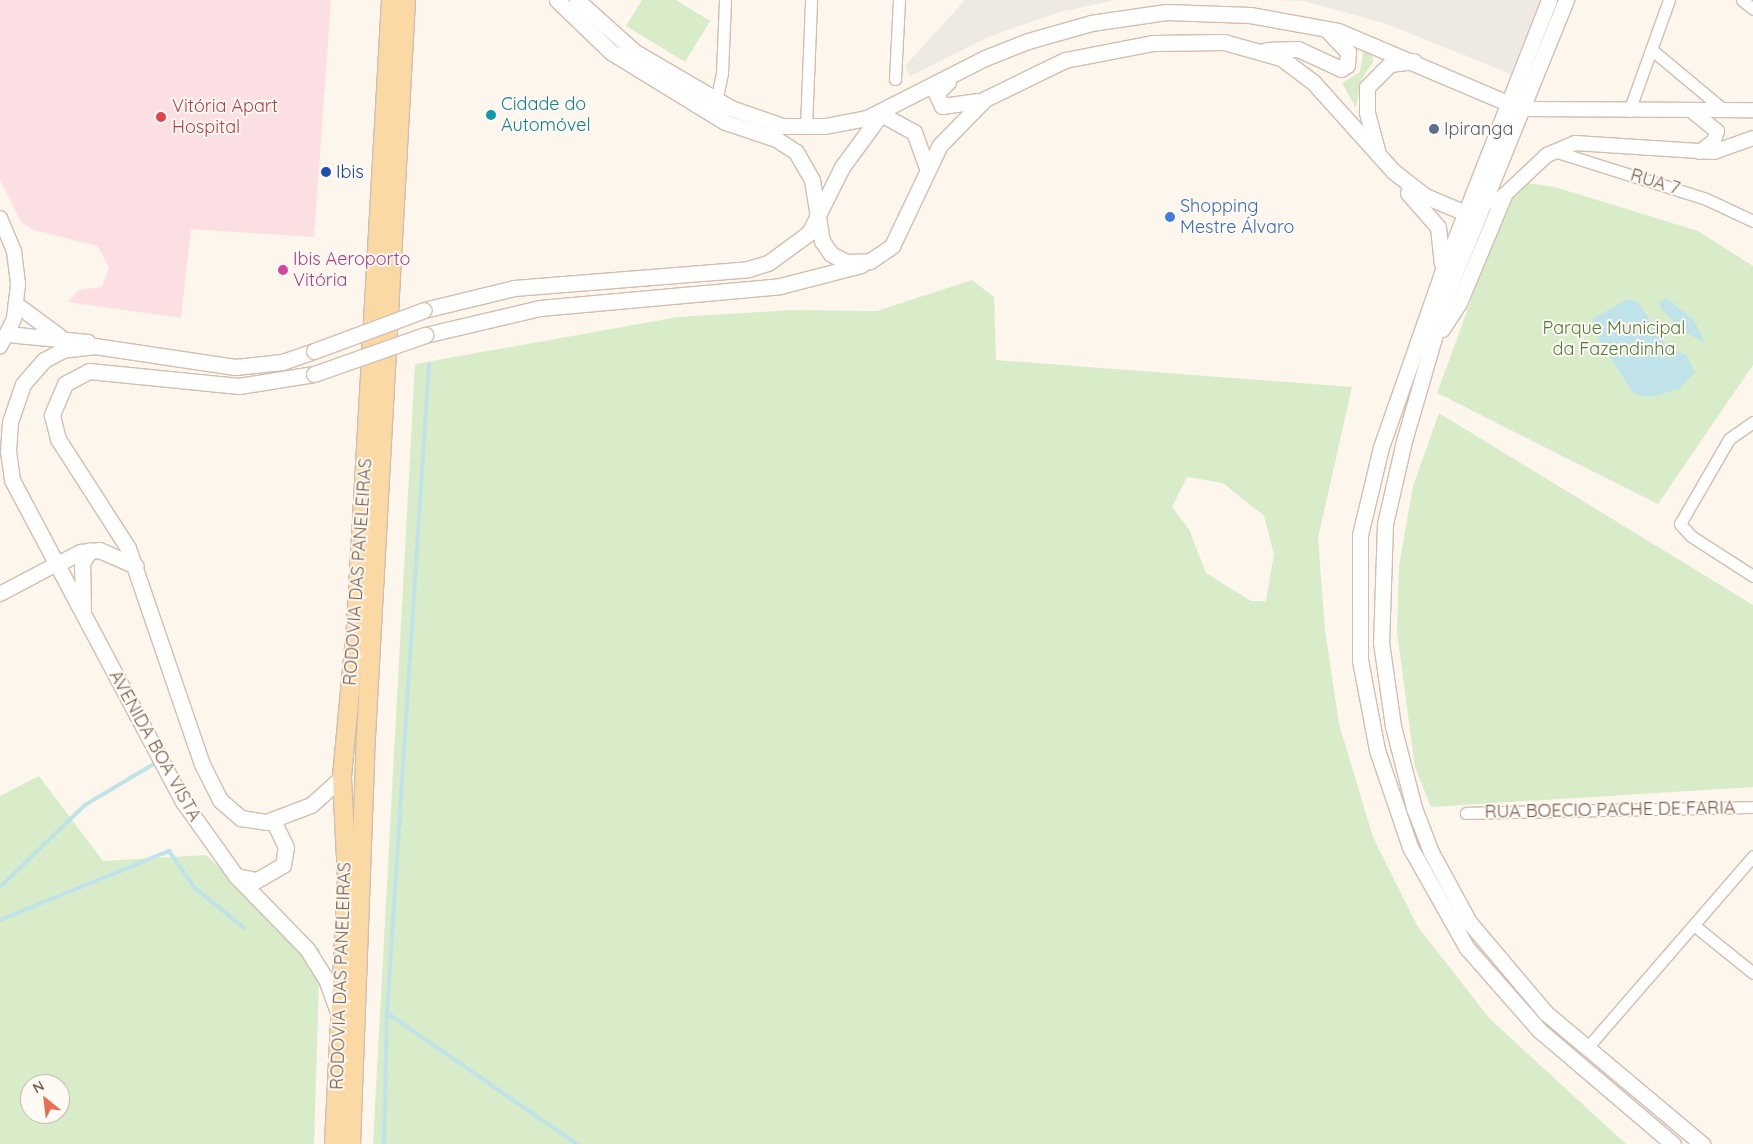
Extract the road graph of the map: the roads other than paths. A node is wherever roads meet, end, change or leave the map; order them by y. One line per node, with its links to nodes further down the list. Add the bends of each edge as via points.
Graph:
1 (390, 0): 58 (main road, RODOVIA DAS PANELEIRAS, via 356,626)
2 (406, 0): 69 (main road, RODOVIA DAS PANELEIRAS, via 365,755)
3 (557, 0): 28 (main road, via 611,52)
4 (577, 0): 20 (main road, via 625,45)
5 (725, 0): 20 (street)
6 (811, 0): 29 (street)
7 (899, 0): 18 (street)
8 (1550, 0): 21 (main road)
9 (1566, 0): 22 (main road)
10 (1669, 0): 15 (street)
11 (1742, 0): 12 (street)
12 (1753, 9)
13 (1322, 27): 14 (main road, via 1345,47 1348,61 1341,69 1298,49); 16 (main road, via 1250,15 1156,13 1067,29); 17 (main road)
14 (1266, 50): 19 (main road, via 1224,42 1135,45 1065,60); 33 (main road, via 1313,82)
15 (1652, 50): 23 (street); 25 (street)
16 (985, 58): 19 (main road, via 940,87 936,99 950,108 969,106); 27 (main road)
17 (1415, 61): 21 (main road); 33 (main road, via 1390,64 1367,87 1366,112)
18 (895, 79)
19 (998, 90): 34 (main road, via 960,120)
20 (716, 99): 28 (street); 29 (main road, via 755,118)
21 (1508, 105): 22 (main road); 37 (main road)
22 (1525, 109): 25 (street); 39 (main road)
23 (1724, 110): 24 (street); 26 (street)
24 (1753, 110)
25 (1629, 111): 26 (street)
26 (1691, 111): 32 (street, via 1717,131 1714,141)
27 (881, 114): 29 (main road); 34 (main road, via 914,132); 38 (main road, via 842,167)
28 (712, 115): 38 (main road, via 776,139 796,152 810,172)
29 (806, 127)
30 (1753, 138): 32 (street, via 1724,150)
31 (1554, 150): 32 (street, via 1597,141); 36 (street); 41 (street, RUA 7, via 1706,198)
32 (1700, 152)
33 (1379, 156): 35 (main road)
34 (927, 168): 42 (main road, via 896,238)
35 (1393, 172): 37 (main road, via 1425,196); 43 (main road, via 1438,227)
36 (1504, 195): 39 (street); 46 (main road, via 1460,303)
37 (1465, 214): 39 (main road); 43 (main road)
38 (817, 216): 42 (main road, via 822,240 831,254 854,264); 48 (main road, bridge, via 795,247 758,267 536,285 424,310 282,362 243,366)
39 (1481, 216): 46 (main road, via 1447,293)
40 (0, 218): 44 (street, via 17,266)
41 (1753, 221)
42 (870, 261): 54 (main road, AVENIDA BOA VISTA, bridge, via 826,277 780,286 540,308 425,335 314,374 239,386 98,370 80,374 65,384 53,407 55,431 119,532)
43 (1441, 276): 70 (main road, via 1381,447 1360,535 1360,660 1378,750 1410,847 1488,977 1538,1030)
44 (17, 305): 45 (main road); 47 (street)
45 (59, 336): 47 (main road); 48 (main road)
46 (1435, 339): 67 (main road, via 1395,471 1380,565 1381,642 1393,726 1427,843 1469,922 1517,984)
47 (3, 340)
48 (156, 356): 51 (main road, via 84,346 54,354 36,367 23,384 10,422)
49 (1750, 422): 55 (street, via 1729,439 1680,524 1692,536)
50 (0, 459): 51 (street, AVENIDA BOA VISTA)
51 (12, 480): 53 (main road, AVENIDA BOA VISTA)
52 (90, 550): 53 (main road); 54 (main road, via 113,553); 57 (main road, via 82,564)
53 (57, 564): 56 (street); 57 (main road, AVENIDA BOA VISTA)
54 (136, 566): 61 (main road, AVENIDA BOA VISTA, via 214,792 241,818)
55 (1753, 576)
56 (0, 594)
57 (83, 614): 63 (main road, AVENIDA BOA VISTA, via 184,803)
58 (342, 777): 61 (main road, AVENIDA BOA VISTA, via 311,805); 66 (main road, RODOVIA DAS PANELEIRAS, via 347,877)
59 (1753, 807): 60 (street, RUA BOECIO PACHE DE FARIA)
60 (1466, 813)
61 (273, 820): 63 (main road, via 287,852 283,865 257,880)
62 (1753, 856): 64 (street)
63 (236, 876): 66 (main road, AVENIDA BOA VISTA, via 308,948 326,979)
64 (1696, 927): 65 (street); 67 (street)
65 (1753, 973)
66 (338, 1012): 68 (main road, RODOVIA DAS PANELEIRAS)
67 (1586, 1049): 71 (main road)
68 (334, 1144)
69 (351, 1144)
70 (1673, 1144)
71 (1702, 1144)

